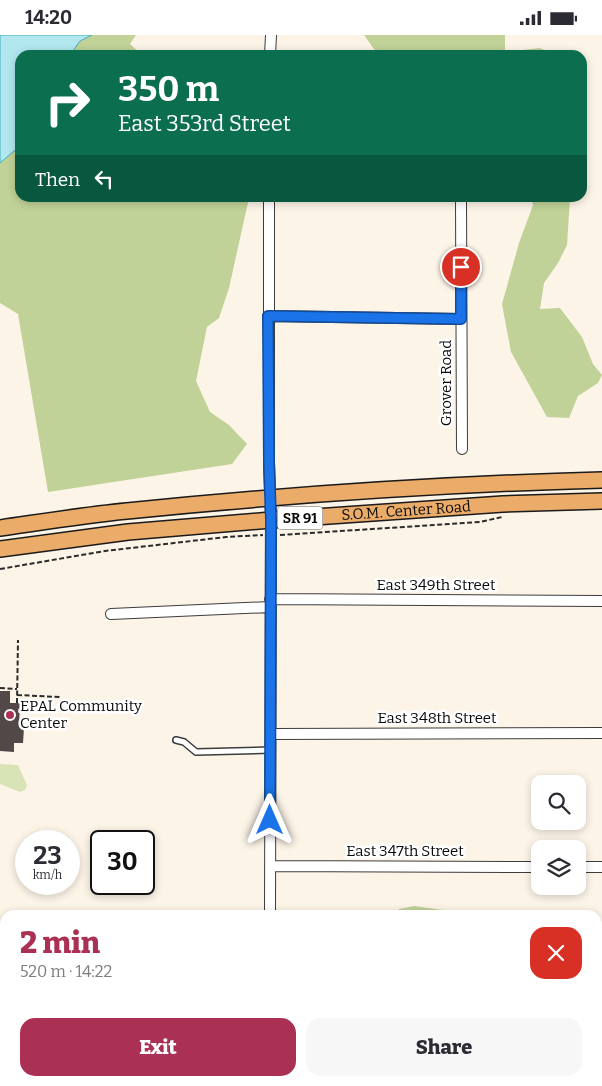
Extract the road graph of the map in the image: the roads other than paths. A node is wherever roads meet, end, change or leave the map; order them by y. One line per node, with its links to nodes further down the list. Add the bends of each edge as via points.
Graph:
1 (270, 35): 2 (street)
2 (270, 50)
3 (269, 202): 5 (street)
4 (461, 202): 6 (street, Grover Road)
5 (268, 316): 6 (street); 9 (street)
6 (461, 319): 7 (street, Grover Road)
7 (462, 449)
8 (602, 480): 9 (main road, S.O.M. Center Road / SR 91, via 502,483)
9 (269, 499): 11 (street); 12 (main road, S.O.M. Center Road / SR 91, via 126,511)
10 (602, 501): 11 (main road, S.O.M. Center Road / SR 91, via 503,504)
11 (271, 520): 13 (main road, S.O.M. Center Road / SR 91, via 128,532); 15 (street)
12 (0, 528)
13 (0, 549)
14 (602, 601): 15 (street, East 349th Street)
15 (270, 603): 16 (street, East 349th Street); 18 (street)
16 (111, 614)
17 (602, 733): 18 (street, East 348th Street)
18 (271, 734): 20 (street)
19 (176, 740): 20 (lane, via 196,752)
20 (271, 750): 21 (street)
21 (270, 866): 22 (street, East 347th Street); 25 (street)
22 (531, 867)
23 (586, 867): 24 (street)
24 (602, 867)
25 (270, 910)

